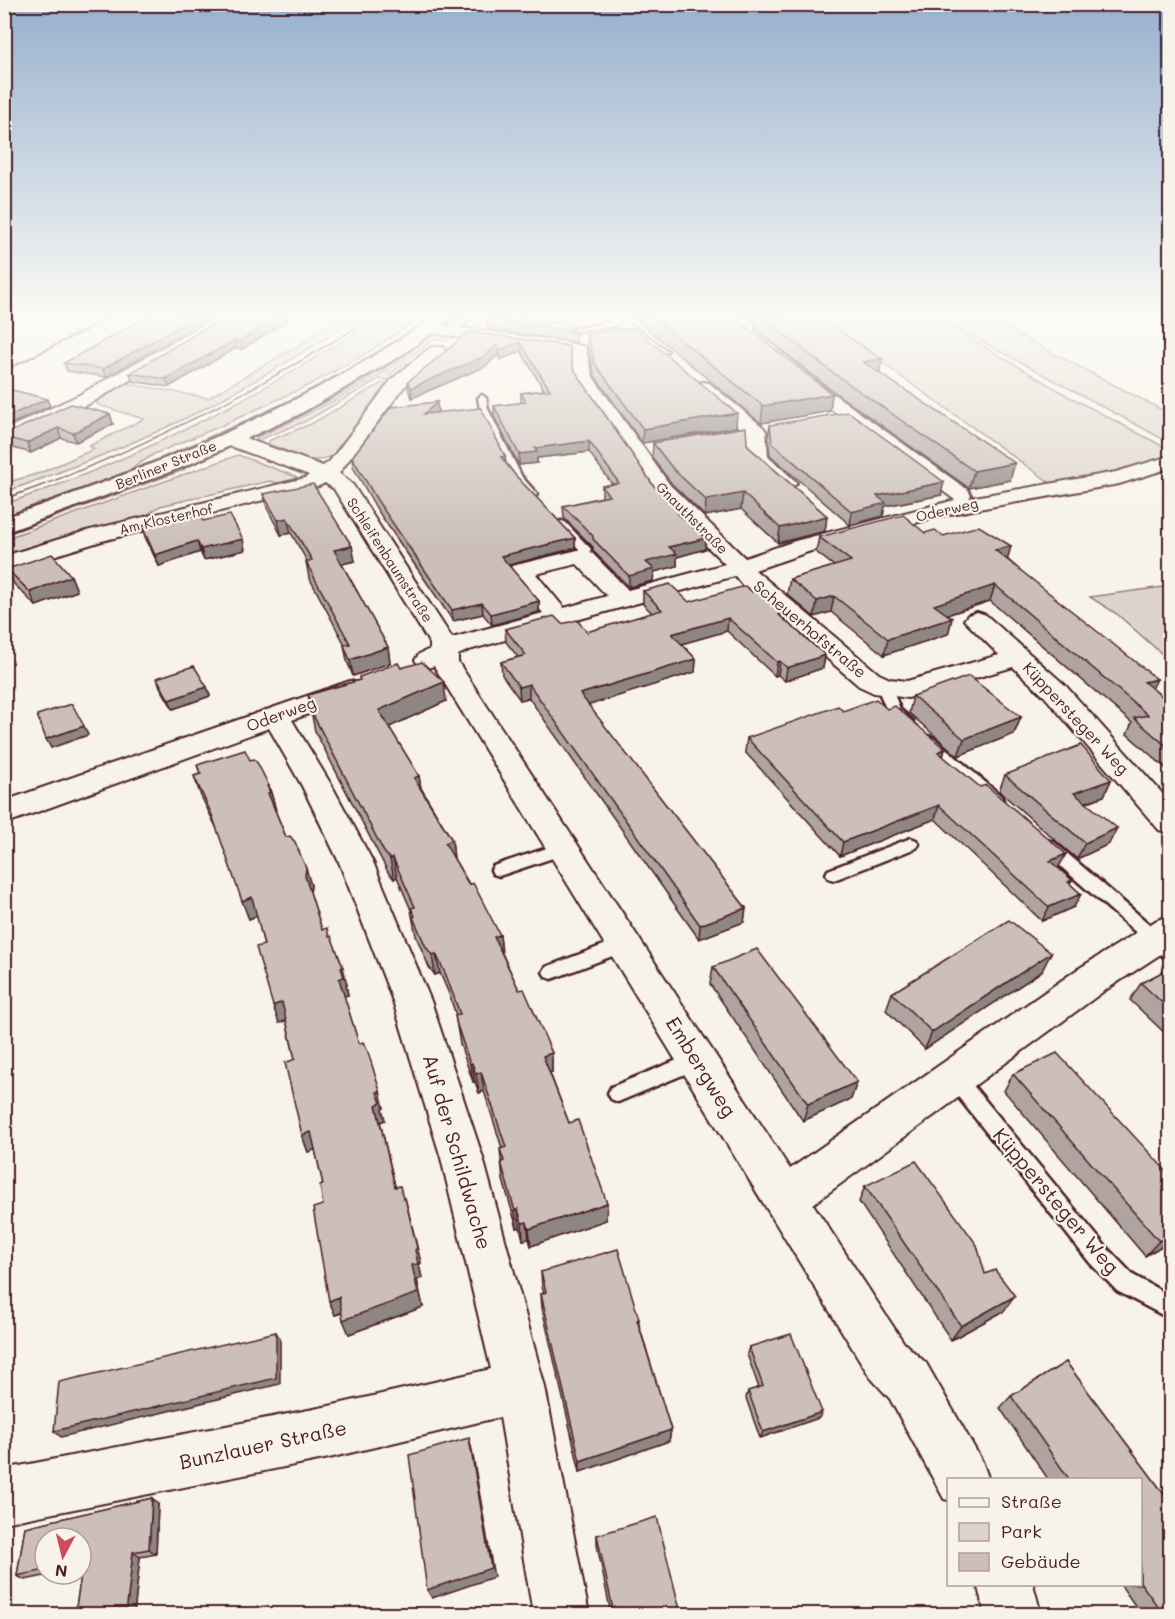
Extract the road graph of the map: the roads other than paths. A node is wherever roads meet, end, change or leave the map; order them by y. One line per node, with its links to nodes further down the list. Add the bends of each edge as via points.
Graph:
1 (96, 393): 13 (street)
2 (324, 393): 14 (main road, Berliner Straße)
3 (392, 393): 18 (street)
4 (594, 393): 16 (street, Gnauthstraße)
5 (709, 393): 11 (street)
6 (823, 393): 8 (street)
7 (482, 398): 22 (lane, via 518,478 585,549)
8 (851, 415): 9 (street); 19 (street)
9 (830, 418)
10 (777, 427): 11 (street)
11 (756, 431): 12 (street); 20 (street, via 758,458)
12 (734, 435)
13 (4, 438)
14 (229, 440): 18 (street, Schleifenbaumstraße); 21 (main road, Berliner Straße, via 89,497)
15 (656, 448): 16 (street)
16 (634, 452): 24 (street, Gnauthstraße, via 662,490)
17 (1170, 462): 24 (street, Oderweg, via 1119,478 836,527 803,546)
18 (327, 474): 23 (street, Am Klosterhof, via 294,488 94,536); 28 (street, Schleifenbaumstraße, via 342,485 443,644)
19 (960, 495)
20 (801, 497)
21 (4, 526)
22 (582, 556): 25 (street); 26 (street, via 520,571)
23 (4, 564)
24 (740, 567): 25 (street, Oderweg); 32 (street, Scheuerhofstraße, via 869,680)
25 (622, 598): 26 (street, Oderweg)
26 (558, 616): 28 (street, Oderweg)
27 (977, 620): 29 (street, Küppersteger Weg)
28 (444, 652): 30 (street, Oderweg); 39 (street, Embergweg, via 445,662)
29 (1020, 657): 32 (street, Scheuerhofstraße, via 908,690); 36 (street, Küppersteger Weg, via 1055,691)
30 (404, 669)
31 (372, 681): 33 (street, Oderweg)
32 (884, 687): 34 (lane, Scheuerhofstraße, via 894,711)
33 (276, 716): 35 (street, Oderweg); 50 (street, Auf der Schildwache, via 356,862 412,1001 462,1158)
34 (1000, 803)
35 (4, 813)
36 (1170, 822)
37 (1038, 837): 42 (lane)
38 (911, 844): 41 (lane)
39 (565, 848): 40 (lane); 43 (street, Embergweg)
40 (499, 870)
41 (834, 874)
42 (1166, 941): 46 (street, via 1091,980)
43 (625, 944): 44 (lane); 45 (street, Embergweg)
44 (552, 972)
45 (697, 1060): 47 (lane); 48 (street, Embergweg)
46 (955, 1078): 48 (street); 49 (lane, Küppersteger Weg, via 1098,1256 1125,1283)
47 (618, 1093)
48 (784, 1199): 51 (street, Embergweg, via 887,1360 908,1381)
49 (1170, 1308)
50 (520, 1387): 52 (street, Bunzlauer Straße, via 329,1432); 54 (street, Auf der Schildwache)
51 (962, 1478)
52 (4, 1496)
53 (1006, 1586): 55 (street)
54 (561, 1614)
55 (1013, 1614)

